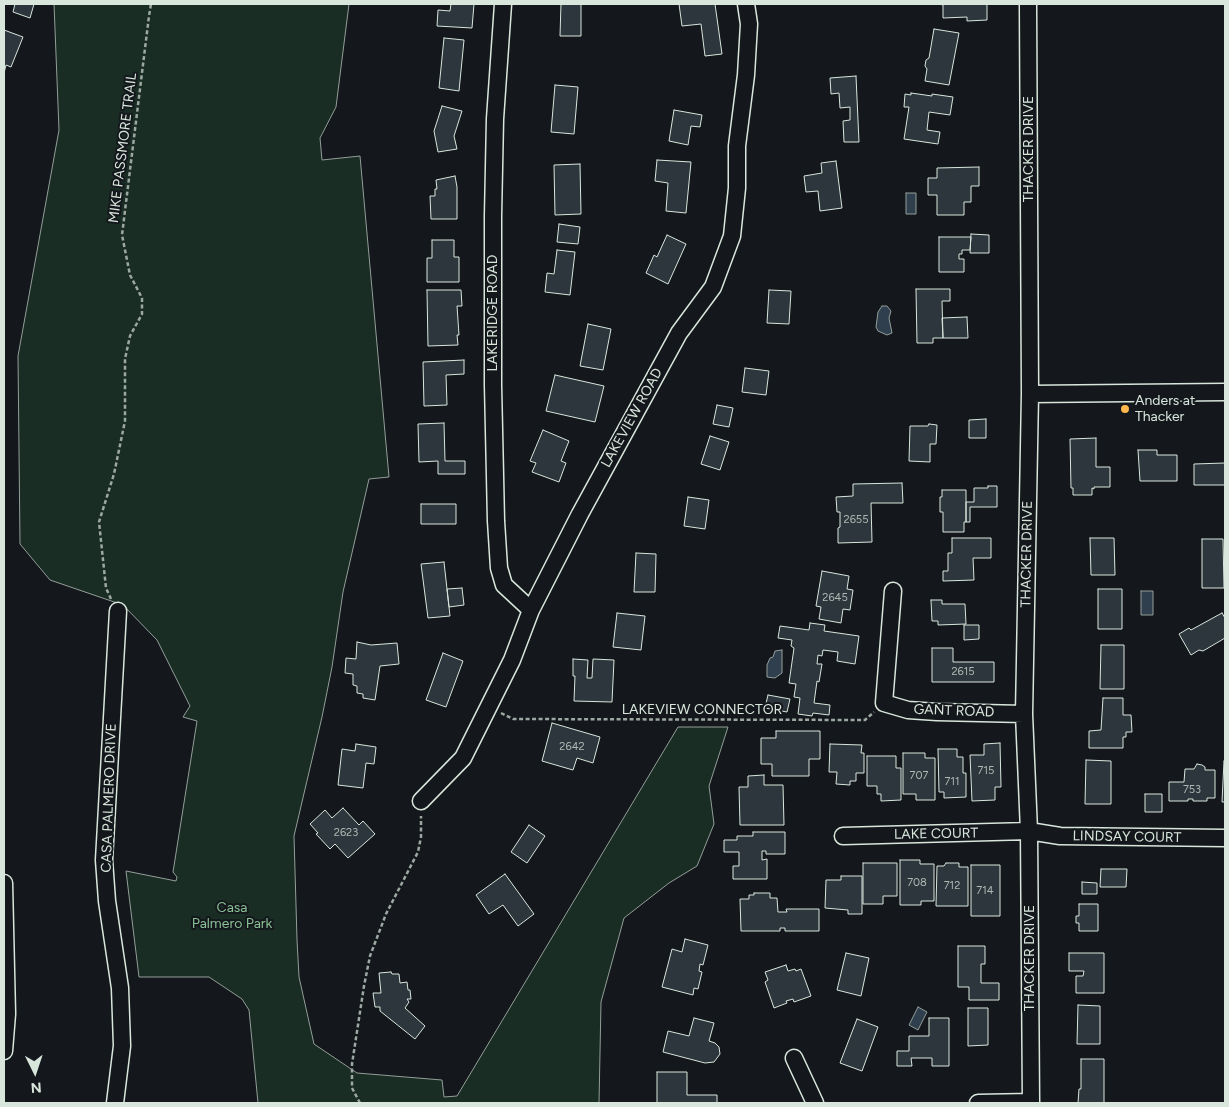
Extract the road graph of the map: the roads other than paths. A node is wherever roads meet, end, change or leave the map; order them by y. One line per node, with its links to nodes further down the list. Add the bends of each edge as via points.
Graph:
1 (503, 4): 7 (street, LAKERIDGE ROAD, via 495,120 493,216 496,521 499,568 504,585)
2 (746, 4): 7 (street, LAKEVIEW ROAD, via 749,24 732,236 713,286 679,333)
3 (1028, 4): 5 (street, THACKER DRIVE)
4 (1225, 392): 5 (street)
5 (1030, 394): 9 (street, THACKER DRIVE)
6 (893, 591): 9 (street, GANT ROAD, via 884,703 908,710)
7 (531, 610): 10 (street, LAKEVIEW ROAD, via 512,660 463,758)
8 (118, 611): 18 (street, CASA PALMERO DRIVE, via 104,860 120,988 122,1046)
9 (1024, 714): 11 (street, THACKER DRIVE)
10 (421, 802)
11 (1029, 831): 12 (street, LAKE COURT); 13 (street, LINDSAY COURT, via 1060,836); 17 (street, THACKER DRIVE)
12 (843, 836)
13 (1225, 838)
14 (4, 883): 15 (street, via 7,1014)
15 (4, 1051)
16 (794, 1058): 19 (street)
17 (1031, 1102): 20 (street)
18 (115, 1103)
19 (815, 1103)
20 (978, 1103)

